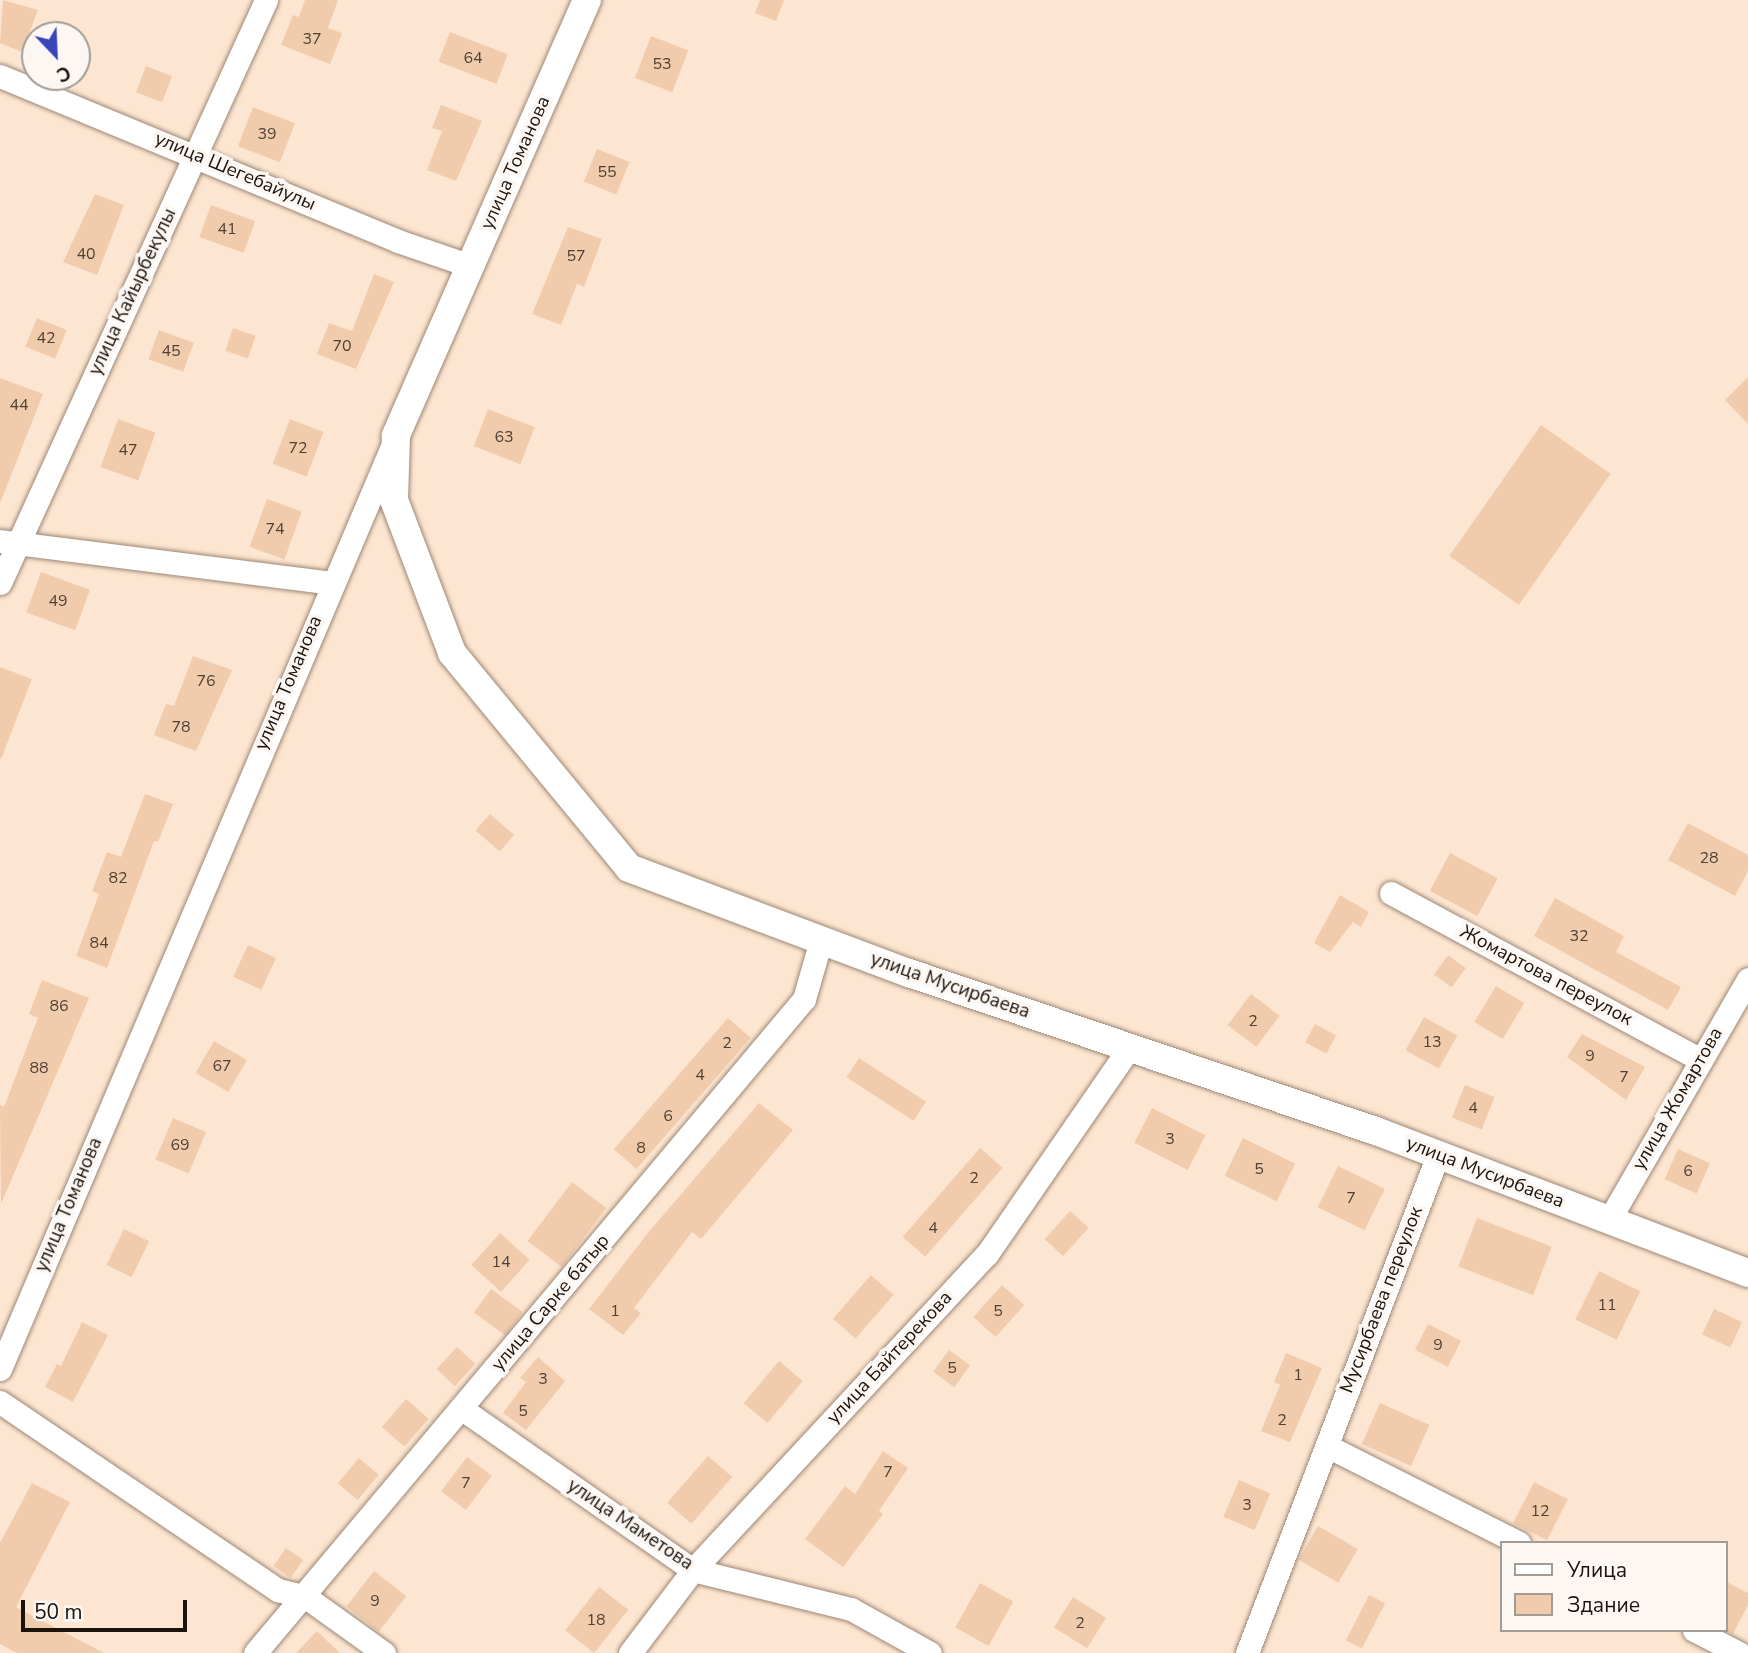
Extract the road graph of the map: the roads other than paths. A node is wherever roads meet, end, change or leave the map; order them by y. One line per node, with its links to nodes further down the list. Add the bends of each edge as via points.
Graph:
1 (266, 0): 4 (street, улица Кайырбекулы)
2 (587, 0): 5 (street, улица Томанова)
3 (0, 76): 4 (street, улица Шегебайулы)
4 (195, 155): 5 (street, улица Шегебайулы, via 398,241); 7 (street, улица Кайырбекулы)
5 (471, 266): 6 (street, улица Томанова)
6 (396, 436): 9 (street, улица Томанова); 11 (street, улица Мусирбаева, via 394,500 452,653 629,868)
7 (9, 542): 8 (street, улица Кайырбекулы); 9 (street)
8 (0, 583)
9 (332, 583): 18 (street, улица Томанова)
10 (1391, 893): 14 (street, Жомартова переулок)
11 (821, 940): 13 (street, улица Мусирбаева); 20 (street, улица Сарке батыр, via 804,999)
12 (1746, 985): 14 (street, улица Жомартова)
13 (1130, 1047): 15 (street, улица Мусирбаева); 23 (street, улица Байтерекова, via 986,1254)
14 (1701, 1060): 16 (street, улица Жомартова)
15 (1438, 1155): 16 (street, улица Мусирбаева); 21 (street, Мусирбаева переулок)
16 (1609, 1220): 17 (street, улица Мусирбаева)
17 (1748, 1273)
18 (0, 1369)
19 (0, 1402): 24 (street, via 278,1590)
20 (462, 1409): 23 (street, улица Маметова); 24 (street, улица Сарке батыр)
21 (1326, 1446): 22 (street); 30 (street, Мусирбаева переулок)
22 (1516, 1541)
23 (693, 1570): 28 (street, улица Байтерекова); 29 (street, улица Маметова, via 850,1609)
24 (306, 1597): 26 (street, улица Сарке батыр); 27 (street)
25 (1698, 1632): 31 (street)
26 (255, 1653)
27 (384, 1653)
28 (631, 1653)
29 (930, 1653)
30 (1247, 1653)
31 (1739, 1653)

